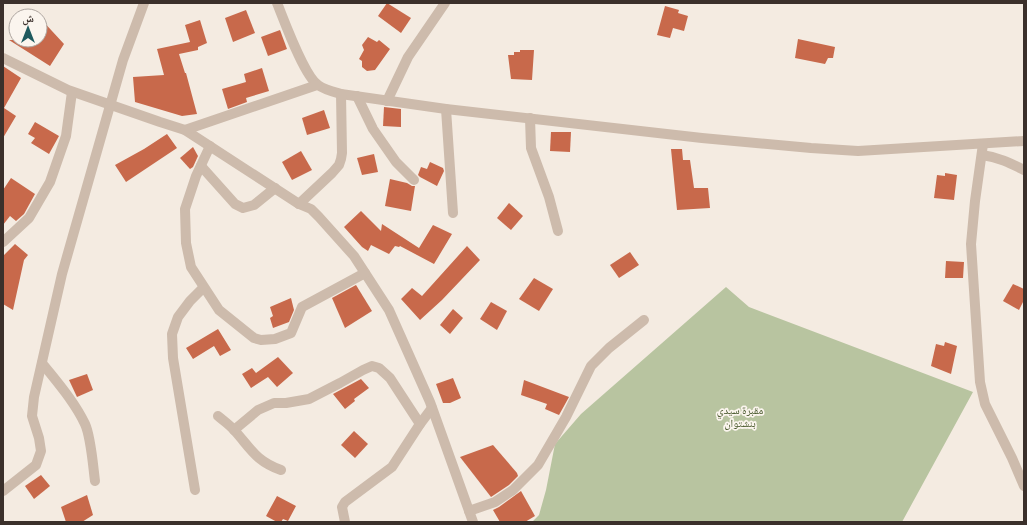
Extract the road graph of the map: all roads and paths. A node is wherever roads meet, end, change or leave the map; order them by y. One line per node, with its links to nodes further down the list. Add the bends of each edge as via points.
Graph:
1 (144, 3): 10 (street)
2 (277, 3): 5 (street, via 297,51)
3 (445, 3): 9 (street, via 408,57)
4 (3, 58): 6 (street)
5 (317, 85): 7 (street); 13 (street)
6 (75, 93): 10 (street); 25 (street, via 66,136 50,182 29,218)
7 (341, 94): 8 (street); 22 (street, via 342,153 339,166)
8 (357, 96): 9 (street); 20 (street, via 373,129 392,157)
9 (387, 101): 11 (street)
10 (110, 105): 13 (street); 29 (street, via 62,274)
11 (446, 109): 12 (street); 23 (street)
12 (530, 118): 15 (street, via 702,138 858,151); 24 (street, via 531,148)
13 (184, 130): 16 (street)
14 (1024, 141): 15 (street)
15 (983, 144): 17 (street)
16 (210, 146): 18 (street); 21 (street)
17 (982, 155): 19 (street, via 1006,160); 36 (street, via 974,201 971,244 980,382 985,404)
18 (201, 166): 21 (street, via 235,204 243,208 254,205); 27 (street, via 185,209 185,226 191,267)
19 (1024, 170)
20 (414, 180)
21 (275, 188): 22 (street)
22 (299, 204): 26 (street, via 311,209 319,217 354,256)
23 (453, 213)
24 (558, 231)
25 (3, 242)
26 (365, 273): 27 (street, via 302,307 291,333 275,339 254,338 219,310); 30 (street, via 389,310)
27 (203, 288): 37 (street, via 178,317 172,334 173,358)
28 (644, 320): 39 (street, via 591,366 566,417 538,465 513,490)
29 (42, 363): 35 (street, via 67,395 85,425 93,457); 38 (street, via 32,416 41,451 36,465)
30 (432, 408): 32 (street); 39 (street)
31 (218, 416): 33 (street)
32 (420, 424): 33 (street, via 390,378 379,368 372,366 309,400 274,403 258,410); 40 (street, via 392,467 345,502 342,507)
33 (234, 430): 34 (street, via 258,458 267,465)
34 (281, 470)
35 (95, 481)
36 (1024, 486)
37 (195, 490)
38 (3, 491)
39 (469, 518)
40 (345, 522)

